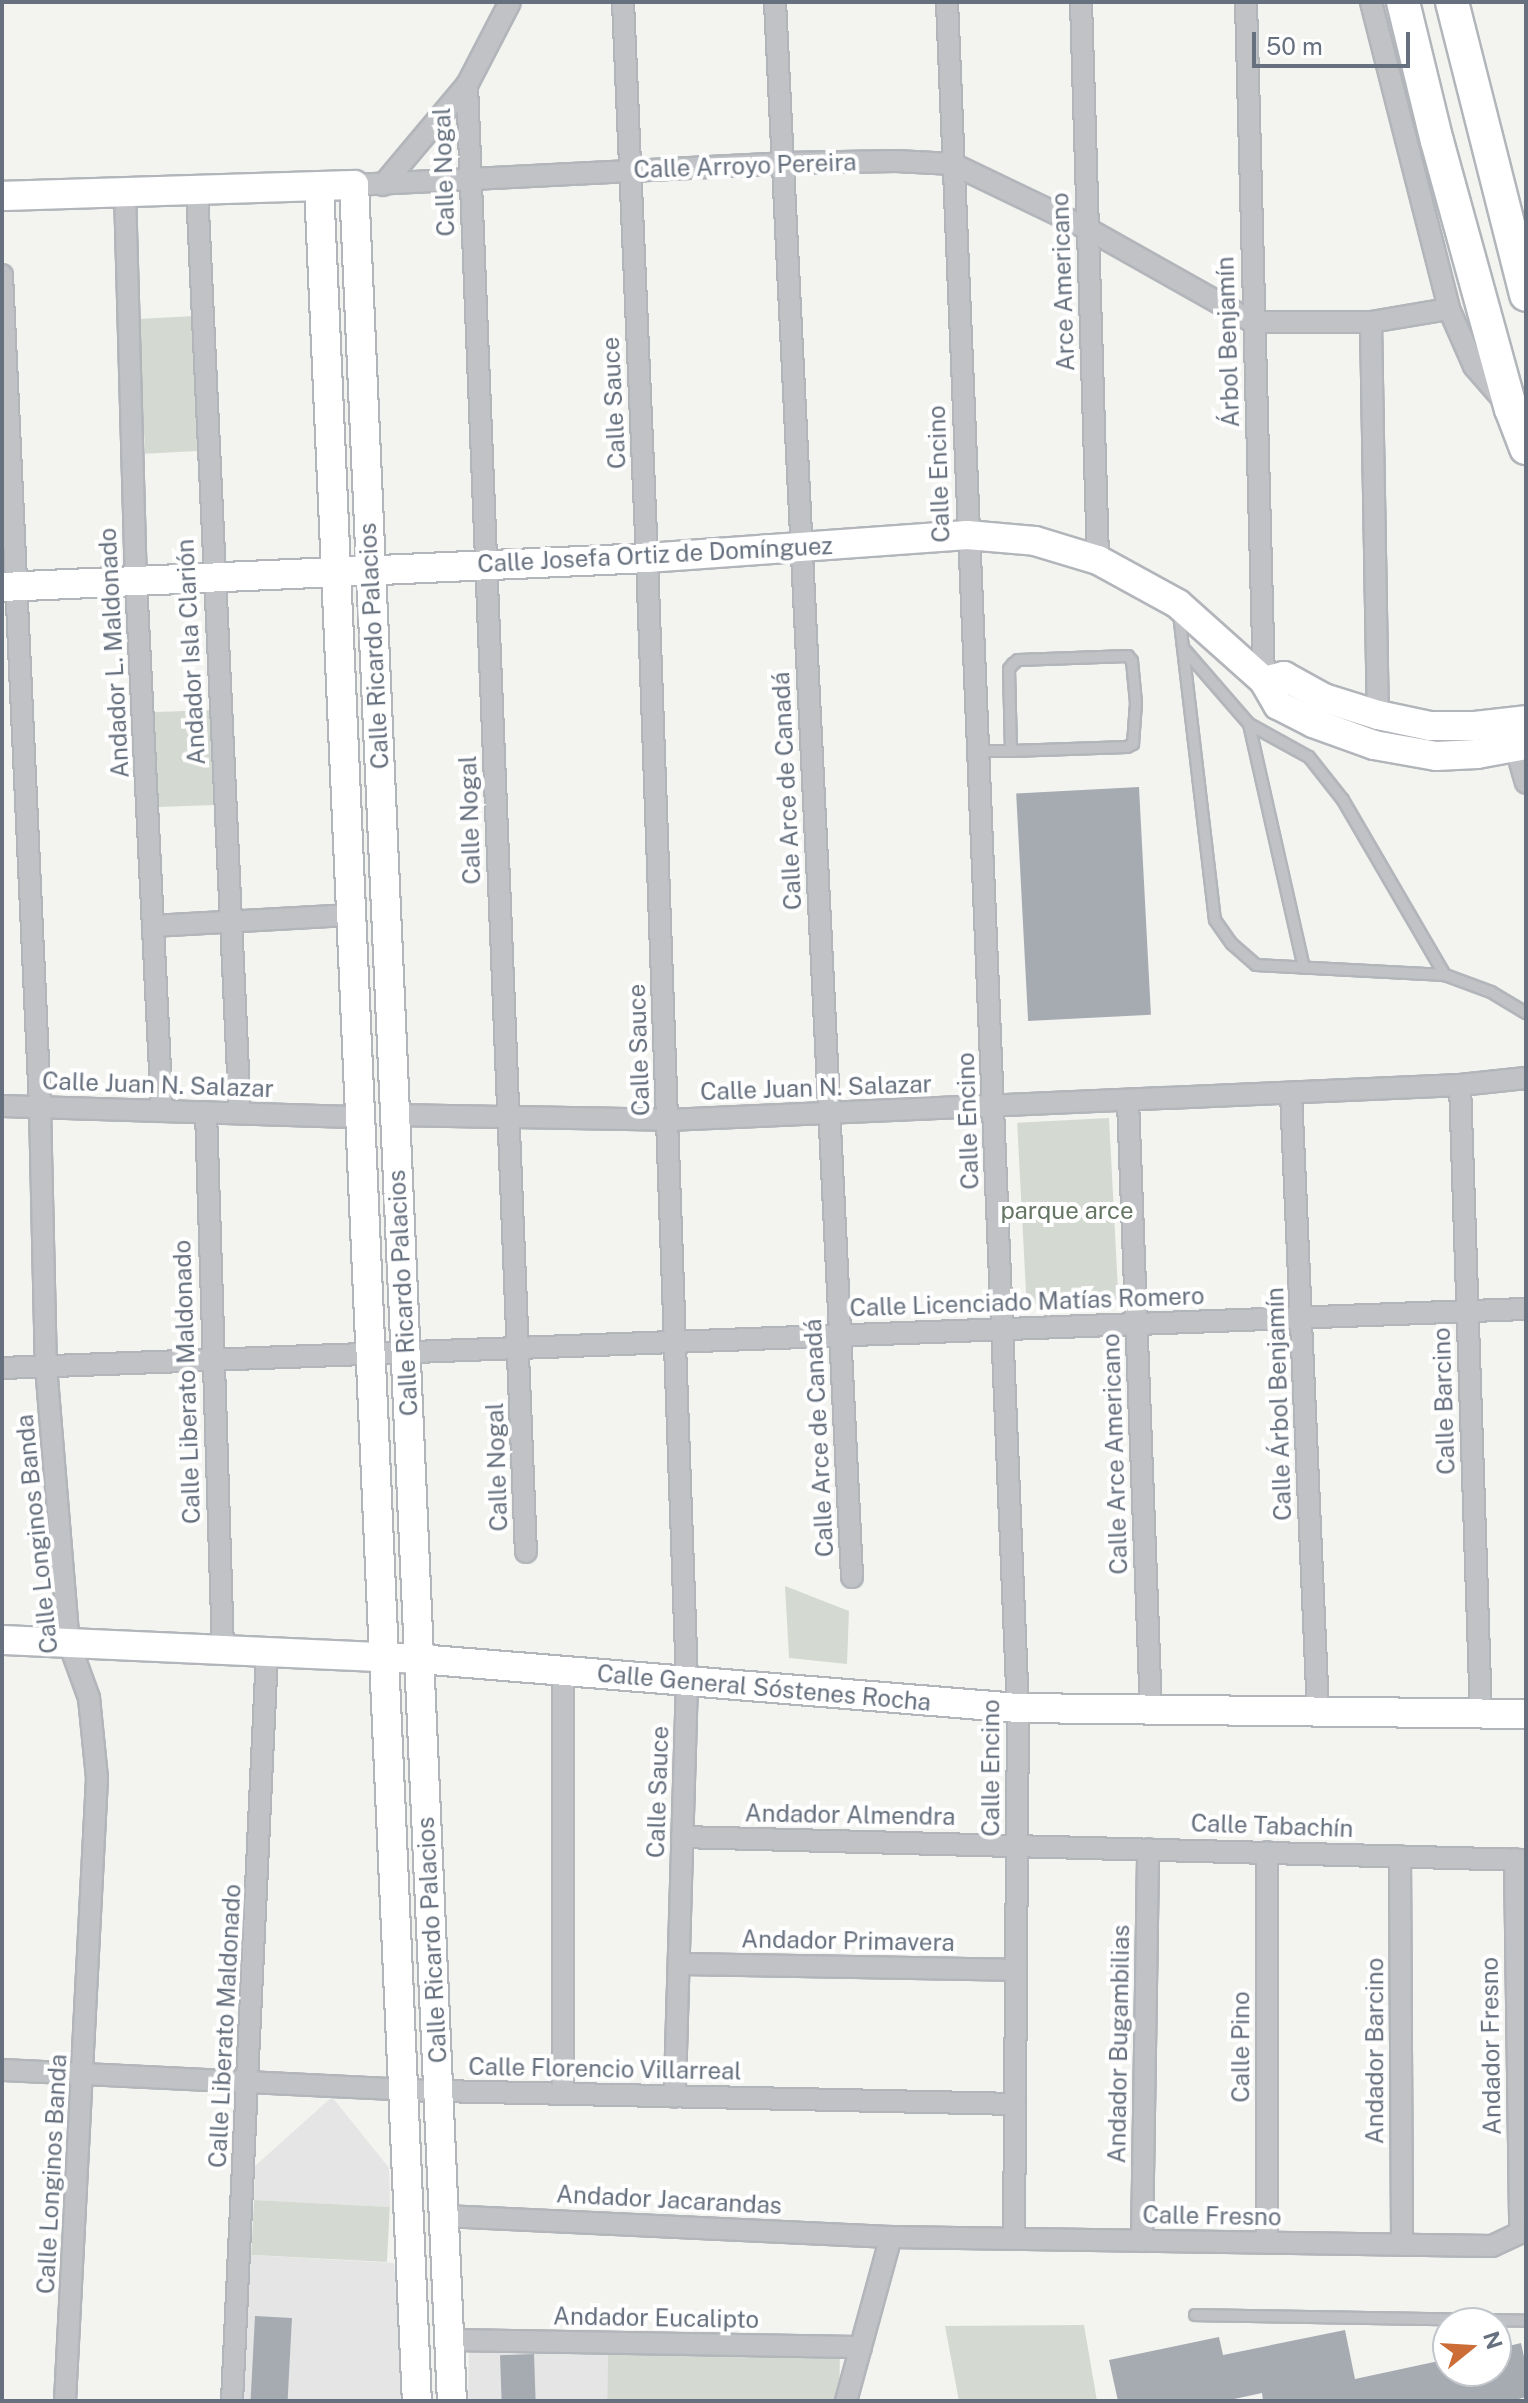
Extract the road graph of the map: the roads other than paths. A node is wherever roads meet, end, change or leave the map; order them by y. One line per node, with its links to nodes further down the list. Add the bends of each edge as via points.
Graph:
1 (510, 2): 10 (street)
2 (623, 2): 13 (street, Calle Sauce)
3 (775, 2): 11 (street, Calle Arce de Canadá)
4 (947, 2): 12 (street, Calle Encino)
5 (1081, 2): 21 (street, Arce Americano)
6 (1246, 2): 25 (street, Árbol Benjamín)
7 (1371, 2): 24 (street)
8 (1403, 2): 27 (main road)
9 (1452, 2): 23 (main road)
10 (467, 85): 14 (street, Calle Nogal); 16 (street)
11 (783, 163): 12 (street, Calle Arroyo Pereira); 13 (street, Calle Arroyo Pereira); 30 (street, Calle Arce de Canadá)
12 (953, 164): 21 (street, Calle Arroyo Pereira); 29 (street, Calle Encino)
13 (629, 169): 14 (street, Calle Arroyo Pereira); 31 (street, Calle Sauce)
14 (470, 181): 16 (street, Calle Arroyo Pereira); 33 (street, Calle Nogal)
15 (354, 185): 16 (street, Calle Arroyo Pereira); 17 (street, Calle Arroyo Pereira); 34 (street, Calle Ricardo Palacios)
16 (383, 185)
17 (319, 186): 18 (street, Calle Arroyo Pereira); 35 (street, Calle Ricardo Palacios)
18 (197, 189): 19 (street, Calle Arroyo Pereira); 36 (street, Andador Isla Clarión)
19 (125, 192): 20 (street, Calle Arroyo Pereira); 37 (street, Andador L. Maldonado)
20 (2, 196)
21 (1088, 229): 25 (street, Calle Arroyo Pereira); 32 (street, Arce Americano)
22 (2, 275): 38 (street, Calle Longinos Banda)
23 (1526, 295)
24 (1449, 309): 26 (street, Calle Arroyo Pereira); 27 (street, via 1474,366)
25 (1253, 322): 26 (street, Calle Arroyo Pereira); 41 (street, Árbol Benjamín)
26 (1371, 322): 42 (street)
27 (1511, 409): 28 (main road)
28 (1526, 448)
29 (967, 535): 30 (street, Calle Josefa Ortiz de Domínguez); 32 (street, Calle Josefa Ortiz de Domínguez, via 1035,541); 46 (street, Calle Encino)
30 (802, 548): 31 (street, Calle Josefa Ortiz de Domínguez); 66 (street, Calle Arce de Canadá)
31 (647, 558): 33 (street, Calle Josefa Ortiz de Domínguez); 69 (street, Calle Sauce)
32 (1098, 560): 39 (street, Calle Josefa Ortiz de Domínguez)
33 (486, 565): 34 (street, Calle Josefa Ortiz de Domínguez); 68 (street, Calle Nogal)
34 (371, 572): 35 (street, Calle Josefa Ortiz de Domínguez); 65 (street, Calle Ricardo Palacios)
35 (336, 573): 36 (street, Calle Josefa Ortiz de Domínguez); 49 (street, Calle Ricardo Palacios)
36 (213, 578): 37 (street, Calle Josefa Ortiz de Domínguez); 50 (street, Andador Isla Clarión)
37 (136, 581): 38 (street, Calle Josefa Ortiz de Domínguez); 51 (street, Andador L. Maldonado)
38 (9, 586): 60 (street, Calle Longinos Banda)
39 (1178, 604): 40 (lane); 41 (street, Calle Josefa Ortiz de Domínguez)
40 (1182, 648): 44 (lane); 52 (lane, via 1215,920 1256,965)
41 (1264, 681): 42 (street, via 1284,676 1324,698); 45 (street, Calle Josefa Ortiz de Domínguez, via 1278,705 1374,745 1436,756)
42 (1378, 715): 43 (street, via 1430,726)
43 (1526, 720)
44 (1249, 724): 52 (lane); 53 (lane, via 1309,757 1343,800)
45 (1521, 746): 48 (street)
46 (978, 751): 47 (lane); 61 (street, Calle Encino)
47 (1011, 751): 47 (lane, via 1133,744 1132,661 1128,656 1076,656 1013,664)
48 (1526, 783)
49 (351, 915): 50 (street); 67 (street, Calle Ricardo Palacios)
50 (229, 920): 51 (street); 64 (street, Andador Isla Clarión)
51 (153, 926): 62 (street, Andador L. Maldonado)
52 (1304, 968): 53 (lane)
53 (1445, 975): 54 (lane, via 1491,992)
54 (1526, 1013)
55 (1526, 1078): 56 (street, Calle Juan N. Salazar)
56 (1460, 1085): 57 (street, Calle Juan N. Salazar); 71 (street, Calle Barcino)
57 (1291, 1093): 58 (street, Calle Juan N. Salazar); 72 (street, Calle Árbol Benjamín)
58 (1128, 1101): 61 (street, Calle Juan N. Salazar); 73 (street, Calle Arce Americano)
59 (2, 1106): 60 (street, Calle Juan N. Salazar)
60 (40, 1107): 62 (street, Calle Juan N. Salazar); 81 (street, Calle Longinos Banda)
61 (993, 1107): 66 (street, Calle Juan N. Salazar); 74 (street, Calle Encino)
62 (162, 1111): 63 (street, Calle Juan N. Salazar)
63 (206, 1112): 64 (street, Calle Juan N. Salazar); 80 (street, Calle Liberato Maldonado)
64 (240, 1113): 67 (street, Calle Juan N. Salazar)
65 (395, 1115): 68 (street, Calle Juan N. Salazar); 78 (street, Calle Ricardo Palacios)
66 (829, 1115): 69 (street, Calle Juan N. Salazar); 75 (street, Calle Arce de Canadá)
67 (360, 1117): 79 (street, Calle Ricardo Palacios)
68 (508, 1119): 69 (street, Calle Juan N. Salazar); 77 (street, Calle Nogal)
69 (668, 1120): 76 (street, Calle Sauce)
70 (1526, 1309): 71 (street, Calle Licenciado Matías Romero)
71 (1467, 1312): 72 (street, Calle Licenciado Matías Romero); 96 (street, Calle Barcino)
72 (1301, 1318): 73 (street, Calle Licenciado Matías Romero); 95 (street, Calle Árbol Benjamín)
73 (1136, 1324): 74 (street, Calle Licenciado Matías Romero); 94 (street, Calle Arce Americano)
74 (1002, 1329): 75 (street, Calle Licenciado Matías Romero); 93 (street, Calle Encino)
75 (840, 1336): 76 (street, Calle Licenciado Matías Romero); 84 (street, Calle Arce de Canadá)
76 (674, 1342): 77 (street, Calle Licenciado Matías Romero); 92 (street, Calle Sauce)
77 (518, 1348): 78 (street, Calle Licenciado Matías Romero); 83 (street, Calle Nogal)
78 (406, 1352): 79 (street, Calle Licenciado Matías Romero); 90 (street, Calle Ricardo Palacios)
79 (371, 1354): 80 (street, Calle Licenciado Matías Romero); 89 (street, Calle Ricardo Palacios)
80 (211, 1360): 81 (street, Calle Licenciado Matías Romero); 87 (street, Calle Liberato Maldonado)
81 (46, 1366): 82 (street, Calle Licenciado Matías Romero); 86 (street, Calle Longinos Banda)
82 (2, 1368)
83 (526, 1552)
84 (852, 1577)
85 (2, 1640): 86 (street, Calle General Sóstenes Rocha)
86 (69, 1643): 87 (street, Calle General Sóstenes Rocha); 107 (street, Calle Longinos Banda, via 89,1698 97,1778)
87 (223, 1650): 88 (street, Calle General Sóstenes Rocha)
88 (267, 1653): 89 (street, Calle General Sóstenes Rocha); 108 (street, Calle Liberato Maldonado)
89 (384, 1658): 90 (street, Calle General Sóstenes Rocha); 109 (street, Calle Ricardo Palacios)
90 (419, 1659): 91 (street, Calle General Sóstenes Rocha); 110 (street, Calle Ricardo Palacios)
91 (563, 1671): 92 (street, Calle General Sóstenes Rocha); 111 (street)
92 (687, 1681): 93 (street, Calle General Sóstenes Rocha); 98 (street, Calle Sauce)
93 (1018, 1708): 94 (street, Calle General Sóstenes Rocha); 99 (street, Calle Encino)
94 (1151, 1710): 95 (street, Calle General Sóstenes Rocha)
95 (1318, 1712): 96 (street, Calle General Sóstenes Rocha)
96 (1481, 1714): 97 (street, Calle General Sóstenes Rocha)
97 (1526, 1714)
98 (682, 1837): 99 (street, Andador Almendra); 104 (street, Calle Sauce)
99 (1017, 1845): 100 (street, Calle Tabachín); 105 (street, Calle Encino)
100 (1148, 1849): 101 (street, Calle Tabachín); 118 (street, Andador Bugambilias)
101 (1267, 1852): 102 (street, Calle Tabachín); 119 (street, Calle Pino)
102 (1400, 1856): 103 (street, Calle Tabachín); 120 (street, Andador Barcino)
103 (1521, 1860): 115 (street, Andador Fresno)
104 (679, 1964): 105 (street, Andador Primavera); 112 (street, Calle Sauce)
105 (1016, 1970): 113 (street, Calle Encino)
106 (2, 2070): 107 (street, Calle Florencio Villarreal)
107 (84, 2074): 108 (street, Calle Florencio Villarreal); 125 (street, Calle Longinos Banda)
108 (248, 2082): 109 (street, Calle Florencio Villarreal); 126 (street, Calle Liberato Maldonado)
109 (403, 2089): 110 (street, Calle Florencio Villarreal); 127 (street, Calle Ricardo Palacios)
110 (439, 2091): 111 (street, Calle Florencio Villarreal); 114 (street, Calle Ricardo Palacios)
111 (563, 2094): 112 (street, Calle Florencio Villarreal)
112 (675, 2097): 113 (street, Calle Florencio Villarreal)
113 (1015, 2104): 117 (street, Calle Encino)
114 (444, 2216): 116 (street, Andador Jacarandas); 123 (street, Calle Ricardo Palacios)
115 (1523, 2229): 120 (street, Calle Fresno, via 1492,2246)
116 (891, 2237): 117 (street, Calle Fresno); 124 (street)
117 (1014, 2239): 118 (street, Calle Fresno)
118 (1142, 2241): 119 (street, Calle Fresno)
119 (1267, 2243): 120 (street, Calle Fresno)
120 (1402, 2245)
121 (1195, 2315): 122 (lane)
122 (1526, 2321)
123 (450, 2340): 124 (street, Andador Eucalipto); 128 (street, Calle Ricardo Palacios)
124 (861, 2347): 129 (street)
125 (65, 2401)
126 (232, 2401)
127 (417, 2401)
128 (452, 2401)
129 (846, 2401)

